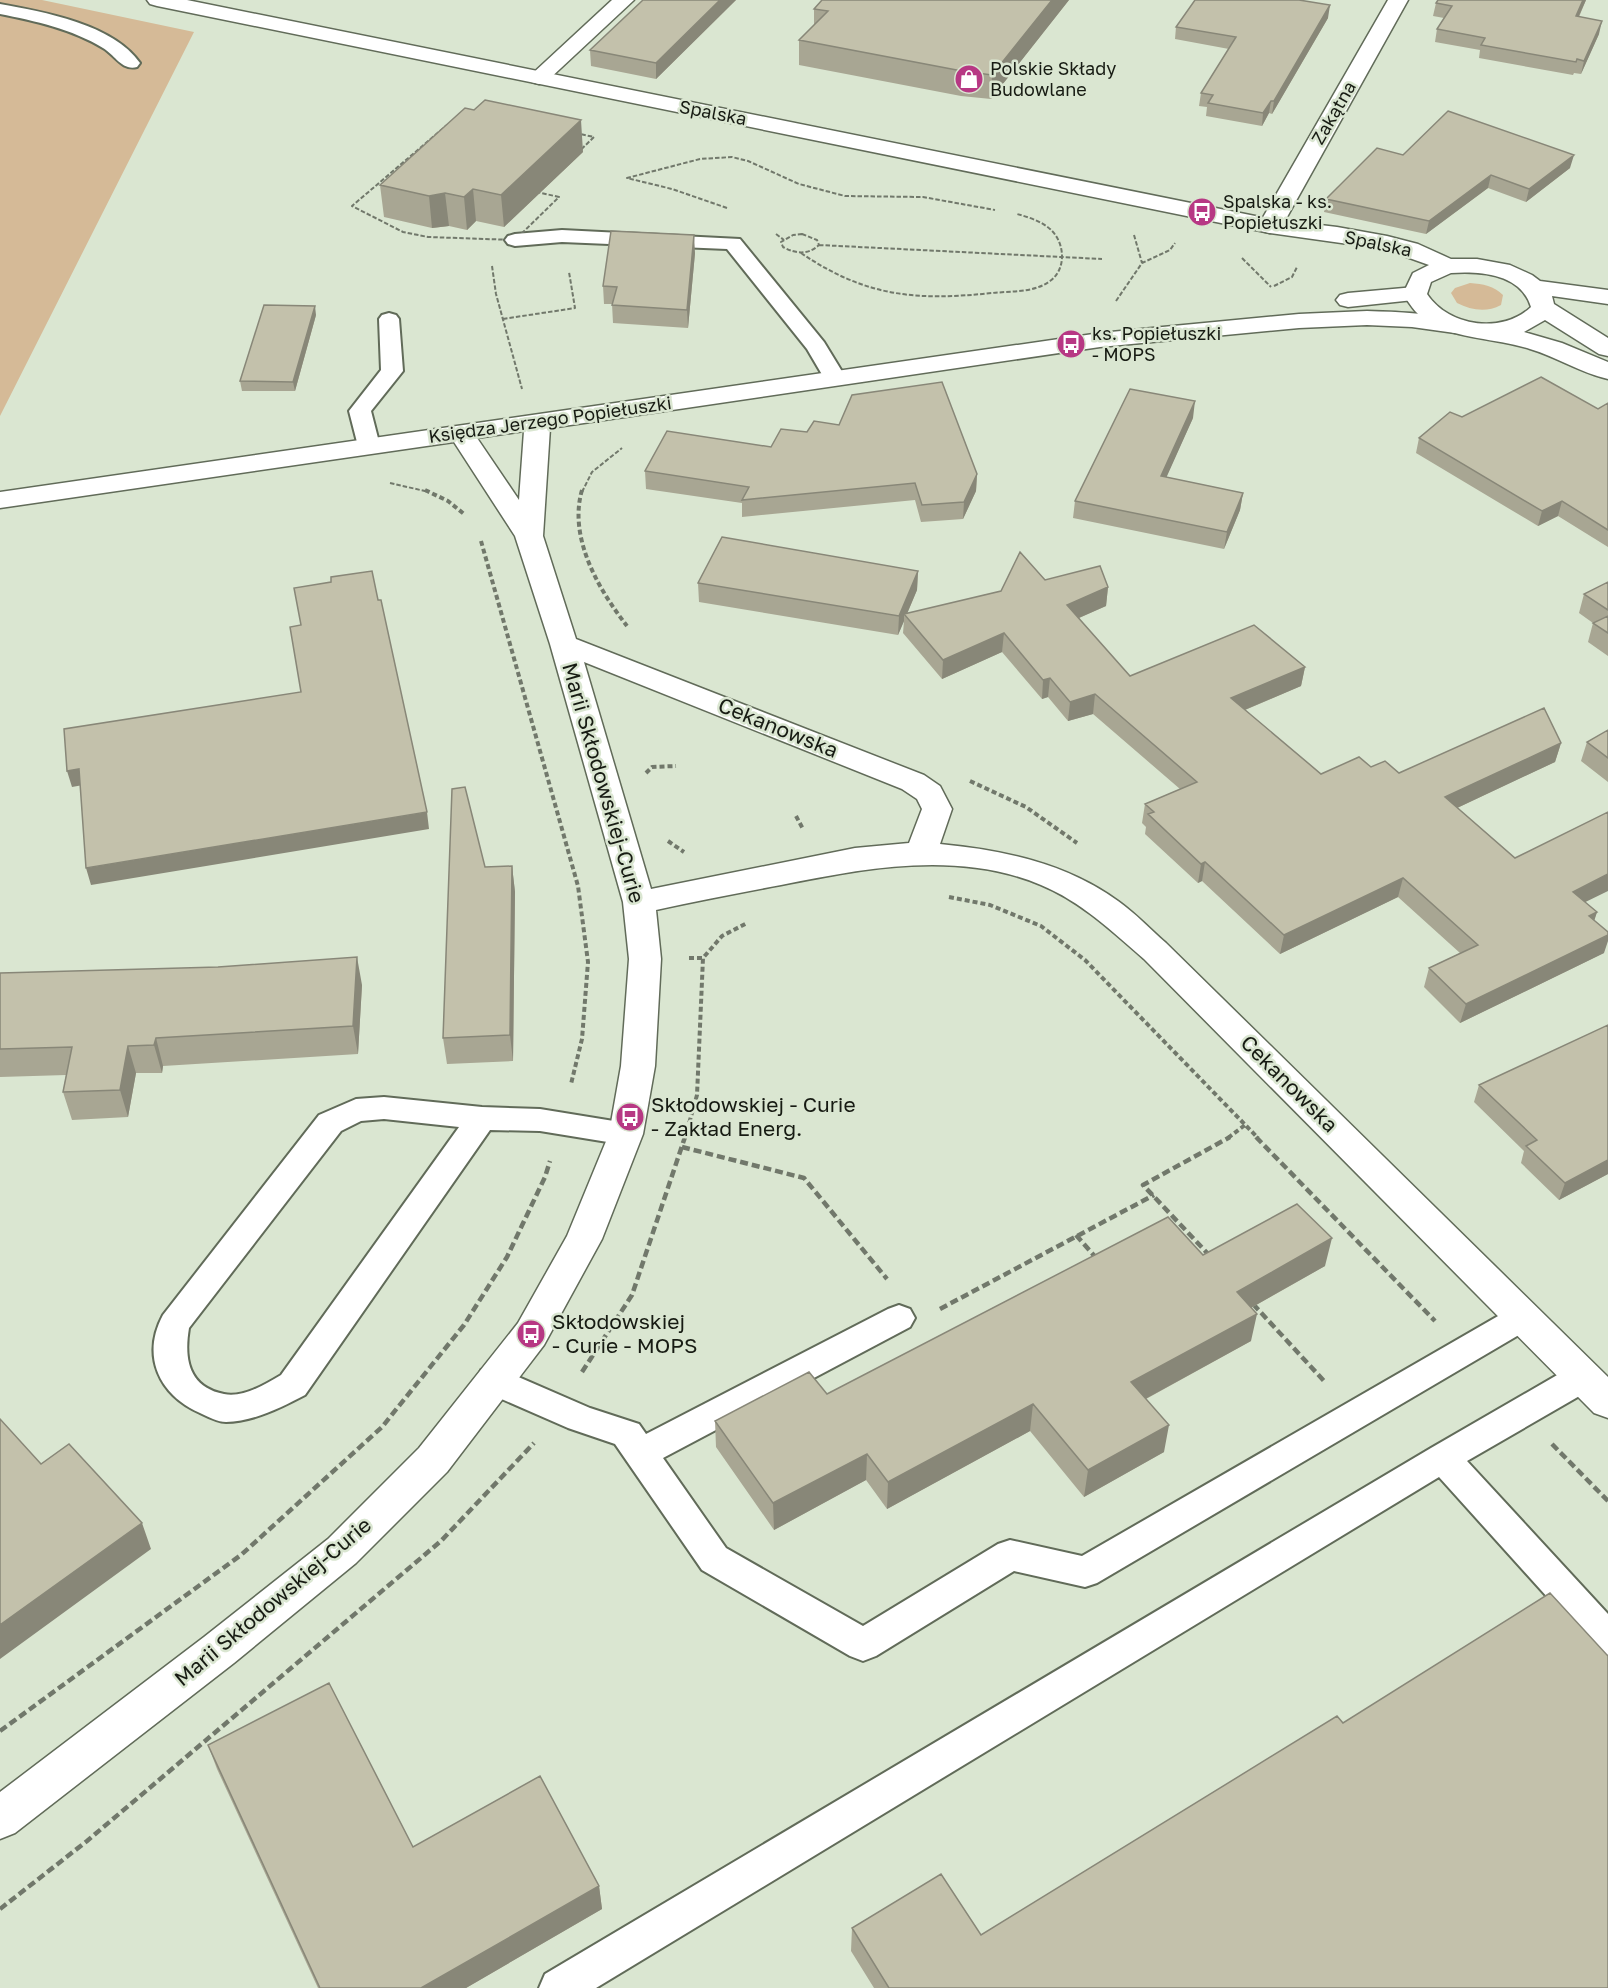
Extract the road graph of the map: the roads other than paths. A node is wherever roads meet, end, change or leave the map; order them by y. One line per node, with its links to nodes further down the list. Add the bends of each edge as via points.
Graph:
1 (157, 0): 6 (street, Spalska)
2 (624, 0): 6 (street)
3 (1398, 0): 7 (street, Zakątna)
4 (0, 9): 5 (lane, via 81,31 110,45)
5 (131, 63)
6 (539, 78): 7 (street, Spalska)
7 (1270, 226): 9 (street, Spalska, via 1403,247 1435,258); 10 (street, Spalska, via 1376,256)
8 (506, 240): 18 (lane, via 562,236 733,243 816,347)
9 (1447, 267): 10 (street); 11 (street, via 1486,266 1522,278)
10 (1407, 280): 14 (street, via 1427,312); 15 (street, Księdza Jerzego Popiełuszki)
11 (1539, 297): 12 (street); 14 (street, via 1537,316 1527,323 1513,328); 16 (street)
12 (1608, 297)
13 (389, 319): 21 (lane, via 392,371 360,411)
14 (1465, 328): 15 (street, Księdza Jerzego Popiełuszki, via 1367,318); 17 (street, via 1523,338)
15 (1100, 340): 18 (street, Księdza Jerzego Popiełuszki)
16 (1608, 349)
17 (1608, 372)
18 (835, 378): 19 (street, Księdza Jerzego Popiełuszki)
19 (538, 421): 20 (street, Księdza Jerzego Popiełuszki); 23 (street, Marii Skłodowskiej-Curie)
20 (461, 433): 21 (street, Księdza Jerzego Popiełuszki); 23 (street, Marii Skłodowskiej-Curie)
21 (369, 446): 22 (street, Księdza Jerzego Popiełuszki)
22 (0, 500)
23 (529, 536): 24 (street, Marii Skłodowskiej-Curie)
24 (564, 644): 25 (street, Cekanowska, via 914,782 929,793 937,809); 26 (street, Marii Skłodowskiej-Curie)
25 (921, 853): 26 (street, Cekanowska, via 855,859); 30 (street, Cekanowska, via 988,859 1052,877 1106,908 1155,951)
26 (639, 902): 28 (street, Marii Skłodowskiej-Curie, via 645,959 638,1066)
27 (482, 1118): 27 (lane, via 384,1108 356,1110 330,1123 174,1324 168,1350 174,1376 192,1395 224,1409 262,1402 293,1385); 28 (lane, via 540,1120)
28 (626, 1134): 32 (street, Marii Skłodowskiej-Curie, via 584,1239 531,1334)
29 (915, 1316): 34 (lane)
30 (1523, 1317): 31 (street, Cekanowska); 34 (lane, via 1085,1572 1010,1554 863,1645 714,1559)
31 (1583, 1377): 33 (street, Cekanowska); 35 (lane)
32 (493, 1380): 34 (lane, via 627,1434); 37 (street, Marii Skłodowskiej-Curie, via 433,1460 342,1551)
33 (1608, 1402)
34 (641, 1453)
35 (1443, 1458): 36 (lane); 38 (lane)
36 (1608, 1639)
37 (0, 1818)
38 (559, 1988)

